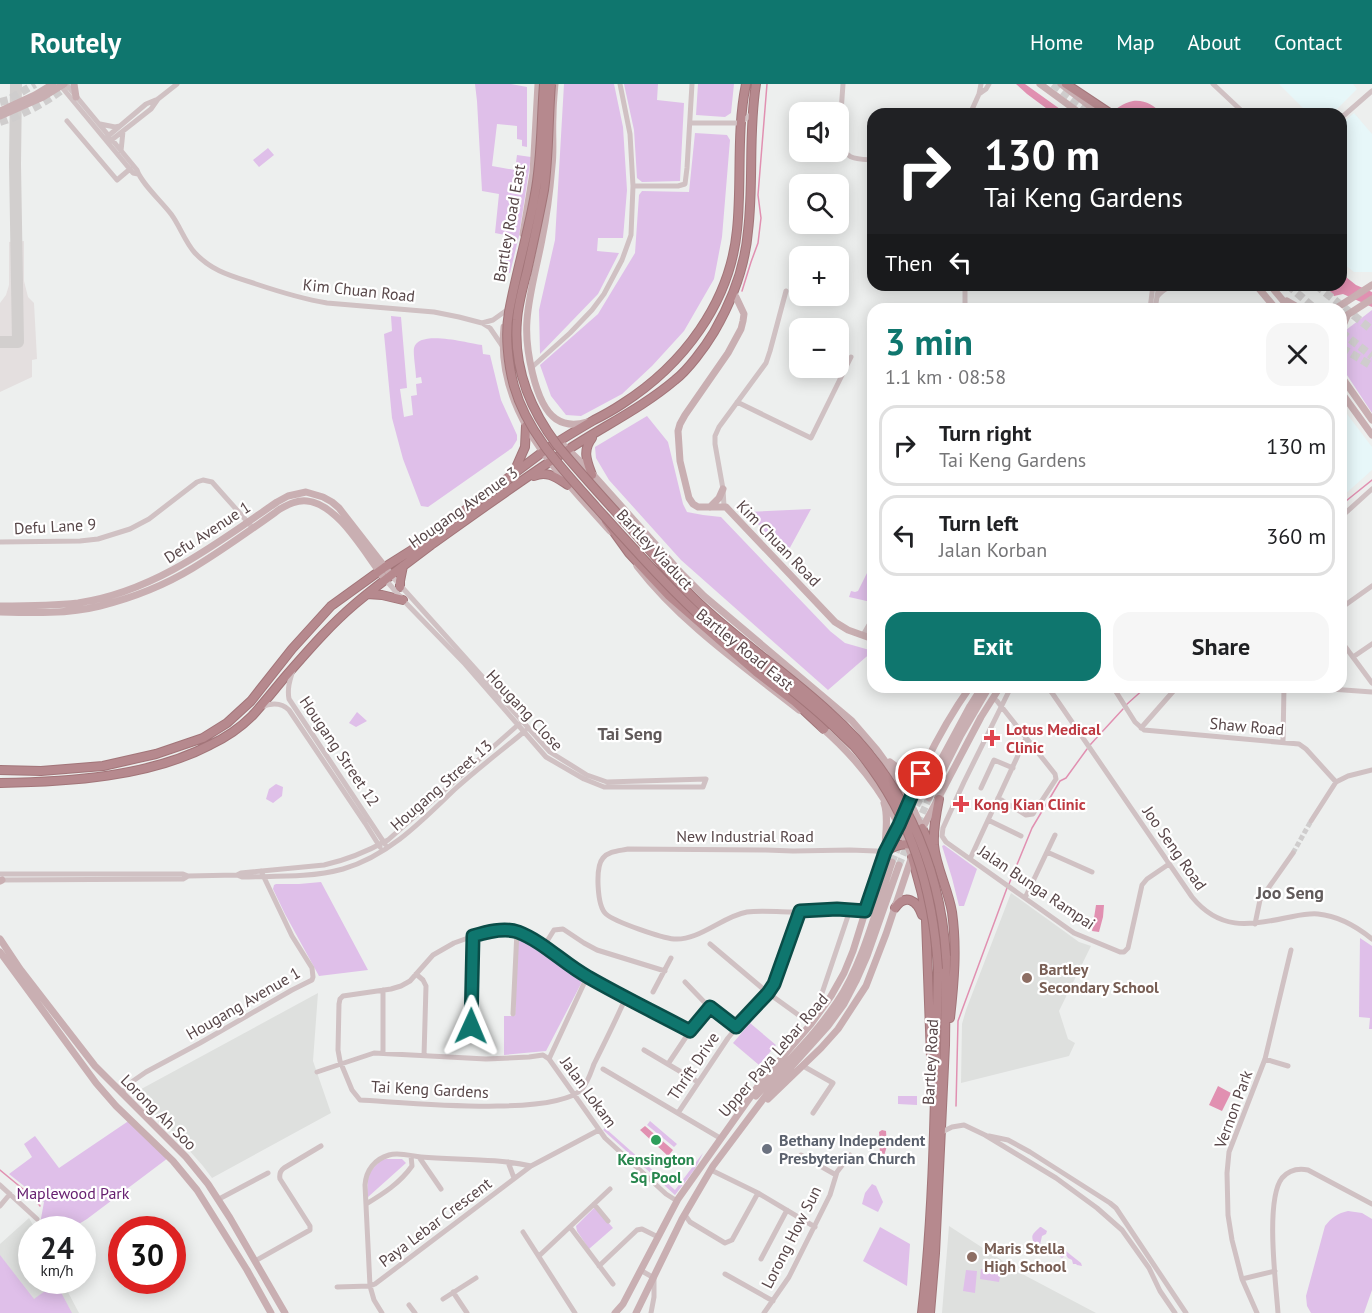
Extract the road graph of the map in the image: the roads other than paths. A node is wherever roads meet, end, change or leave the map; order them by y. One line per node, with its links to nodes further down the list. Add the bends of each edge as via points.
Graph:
1 (74, 84): 20 (main road)
2 (177, 84): 34 (street, via 146,104)
3 (538, 84): 42 (main road, Bartley Road East)
4 (544, 84): 90 (highway, Bartley Viaduct, bridge, via 536,192 508,315 508,354 514,387 533,429)
5 (553, 84): 43 (main road, Bartley Road East, via 552,165); 179 (highway, Bartley Viaduct, bridge, via 544,187 517,326 520,370 533,407 557,445 680,584 715,618 830,712 883,771 923,846 939,902)
6 (620, 84): 41 (street, via 630,134)
7 (692, 84): 31 (street)
8 (746, 84): 32 (highway, Hougang Avenue 3)
9 (756, 84): 28 (highway, Hougang Avenue 3)
10 (843, 84): 39 (street, via 839,140 849,157)
11 (981, 84): 19 (street)
12 (989, 84): 19 (street)
13 (1040, 84): 22 (main road)
14 (1061, 84): 23 (main road)
15 (1066, 84): 24 (highway)
16 (1213, 84): 25 (street)
17 (60, 85): 20 (street, Kim Chuan Road); 26 (main road); 29 (main road); 37 (street, Kim Chuan Road)
18 (1372, 91): 27 (street)
19 (979, 94): 21 (street)
20 (76, 97): 33 (street, Kim Chuan Road)
21 (973, 108)
22 (1074, 108)
23 (1092, 108)
24 (1102, 108)
25 (1239, 108)
26 (0, 111)
27 (1347, 113)
28 (752, 114): 32 (street); 35 (highway, Hougang Avenue 3)
29 (0, 116)
30 (67, 122): 40 (street, via 117,180)
31 (690, 123): 32 (street); 41 (street, via 685,184)
32 (740, 123): 36 (highway, Hougang Avenue 3)
33 (99, 124): 34 (street); 37 (street, Kim Chuan Road)
34 (121, 129): 37 (street); 38 (street)
35 (751, 133): 36 (highway); 50 (highway, Hougang Avenue 3, via 749,229)
36 (740, 138): 73 (highway, Hougang Avenue 3, via 735,252 717,301 669,368 622,405)
37 (108, 139): 38 (street, Kim Chuan Road); 40 (street, Kim Chuan Road)
38 (122, 151): 40 (street, Kim Chuan Road)
39 (867, 159)
40 (132, 168): 63 (street, Kim Chuan Road, via 133,174 138,174 171,214 193,250 226,275 311,300 434,312)
41 (633, 186): 68 (street, via 631,235 604,294 570,333)
42 (528, 205): 43 (main road, via 538,199); 61 (main road, Bartley Road East)
43 (546, 210): 65 (main road, Bartley Road East)
44 (1372, 285): 58 (main road)
45 (786, 291): 71 (street, via 766,363)
46 (1158, 291): 52 (street)
47 (1161, 291): 52 (street)
48 (1261, 291): 55 (main road)
49 (1275, 291): 51 (main road)
50 (733, 293): 59 (main road); 60 (highway, Hougang Avenue 3)
51 (1278, 294): 56 (main road); 57 (main road)
52 (1157, 297): 54 (street)
53 (1372, 299): 62 (main road)
54 (1156, 303)
55 (1271, 303)
56 (1285, 303)
57 (1291, 303)
58 (1344, 303)
59 (740, 305): 60 (main road); 88 (main road, Kim Chuan Road, via 743,321 736,338 678,431 689,498 698,507)
60 (728, 306): 75 (highway, Hougang Avenue 3, via 702,350 677,379)
61 (507, 310): 63 (street); 64 (main road, Bartley Road East)
62 (1347, 316)
63 (482, 323): 66 (street)
64 (505, 323): 65 (main road); 66 (main road, Bartley Road East)
65 (527, 326): 68 (main road, Bartley Road East)
66 (503, 347): 74 (main road, Bartley Road East, via 510,391)
67 (851, 357): 71 (street, via 811,438)
68 (531, 368): 73 (main road, Bartley Road East, via 544,403 557,420 569,424)
69 (1347, 384): 72 (main road)
70 (1347, 400): 76 (main road)
71 (737, 402): 85 (street, via 716,436)
72 (1372, 419)
73 (595, 420): 77 (highway, Hougang Avenue 3)
74 (526, 426): 79 (main road, Bartley Road East); 81 (highway, via 525,447)
75 (600, 429): 78 (highway, Hougang Avenue 3); 82 (highway, via 586,449)
76 (1372, 435)
77 (559, 441): 78 (main road, Bartley Road East); 79 (highway, Hougang Avenue 3)
78 (568, 450): 80 (highway, Hougang Avenue 3); 82 (main road, Bartley Road East)
79 (544, 452): 80 (main road, Bartley Road East); 81 (highway, Hougang Avenue 3)
80 (551, 462): 83 (highway, Hougang Avenue 3); 84 (main road, Bartley Road East)
81 (514, 473): 94 (highway, Hougang Avenue 3)
82 (592, 475): 129 (main road, Bartley Road East, via 704,596 837,707)
83 (519, 484): 84 (highway, via 539,474); 93 (highway, Hougang Avenue 3)
84 (568, 484): 125 (main road, Bartley Road East, via 684,617)
85 (723, 489): 87 (street); 88 (main road)
86 (1372, 489): 89 (street)
87 (724, 506): 88 (main road, Kim Chuan Road); 103 (main road, Kim Chuan Road, via 827,614 840,625)
88 (710, 507)
89 (1347, 511)
90 (600, 512): 125 (highway, bridge, via 629,553 669,596); 181 (highway, Bartley Viaduct, bridge, via 697,613 823,716 877,775 897,808 920,865 932,913)
91 (250, 525): 92 (street, Defu Lane 9, via 212,482 203,480 149,519 98,539); 94 (main road, Defu Avenue 1, via 288,496 306,492 322,497 339,508); 101 (main road, Defu Avenue 1, via 164,575 112,596 78,603); 102 (main road, Defu Avenue 1, via 192,569 135,595 81,610)
92 (0, 542)
93 (403, 566): 95 (highway, Hougang Avenue 3); 97 (highway)
94 (382, 569): 95 (main road, Defu Avenue 1); 132 (highway, Hougang Avenue 3, via 331,606 251,701 203,738 102,766)
95 (388, 577): 97 (street, Hougang Close); 98 (highway, Hougang Avenue 3); 99 (street, Hougang Close, via 389,585)
96 (1372, 586): 100 (street)
97 (400, 587): 123 (street, Hougang Close)
98 (367, 594): 99 (highway); 107 (highway, Hougang Avenue 3)
99 (403, 600): 123 (street, Hougang Close)
100 (1347, 604)
101 (0, 606)
102 (0, 612)
103 (867, 635)
104 (1372, 644): 106 (street)
105 (1347, 649): 106 (street)
106 (1353, 657): 108 (street)
107 (295, 666): 122 (highway, Hougang Avenue 3); 149 (street, Hougang Street 12, via 289,682 289,699)
108 (1372, 683)
109 (1347, 691): 110 (street)
110 (1372, 692)
111 (966, 693): 130 (main road, Upper Paya Lebar Road)
112 (978, 693): 113 (main road, via 926,796)
113 (986, 693)
114 (996, 693): 120 (main road, Upper Paya Lebar Road)
115 (1008, 693): 121 (street)
116 (1052, 693): 157 (street, Joo Seng Road)
117 (1117, 693): 124 (street)
118 (1172, 693): 124 (street)
119 (1284, 693): 128 (street)
120 (993, 698): 121 (street); 139 (main road, Upper Paya Lebar Road)
121 (1001, 706): 127 (street); 154 (street, Jalan Bunga Rampai, via 942,836)
122 (258, 708): 135 (highway, Hougang Avenue 3, via 242,725 209,746 148,768 107,776); 149 (street, Hougang Street 12, via 277,704 289,710)
123 (520, 723): 126 (street, Hougang Close); 149 (street, Hougang Street 13)
124 (1141, 728): 128 (street, Shaw Road)
125 (824, 729): 137 (main road, Bartley Road East)
126 (526, 730): 126 (street, Hougang Close, via 549,752 607,782 706,782 703,787 604,787 546,757); 149 (street, Hougang Street 13, via 425,819)
127 (1026, 738): 131 (street); 138 (street, via 1056,779 1029,815)
128 (1283, 742): 134 (street, Shaw Road, via 1306,749)
129 (877, 750): 130 (main road, via 906,771 918,769); 140 (main road, Bartley Road East)
130 (931, 754): 140 (main road, Upper Paya Lebar Road)
131 (1013, 769): 136 (street, via 993,760); 138 (street)
132 (0, 770)
133 (1372, 770): 134 (street)
134 (1336, 782): 142 (street)
135 (0, 783)
136 (981, 788)
137 (881, 795): 143 (main road, Bartley Road East); 150 (main road, via 886,808)
138 (998, 798): 141 (street)
139 (939, 799): 144 (main road, Upper Paya Lebar Road); 156 (highway, via 934,831)
140 (909, 800): 143 (main road, Upper Paya Lebar Road); 144 (main road, Bartley Road East)
141 (988, 820): 146 (street); 154 (street)
142 (1311, 821)
143 (899, 825): 147 (main road, Bartley Road East); 150 (main road, Upper Paya Lebar Road)
144 (922, 828): 148 (main road, Upper Paya Lebar Road); 156 (highway)
145 (1055, 835): 151 (street)
146 (1020, 836)
147 (906, 843): 148 (highway); 150 (highway); 153 (main road, Bartley Road East)
148 (916, 845): 153 (main road, Upper Paya Lebar Road); 156 (highway)
149 (383, 847): 160 (street, Hougang Street 13, via 295,872)
150 (885, 852): 155 (main road, Upper Paya Lebar Road); 167 (street, New Industrial Road, via 628,849 606,856 598,872 603,911 615,920 665,937 693,936 747,912)
151 (1047, 852): 159 (street); 164 (street)
152 (1293, 853): 169 (street, via 1260,900)
153 (912, 857): 158 (main road, Upper Paya Lebar Road); 163 (highway)
154 (970, 859): 164 (street, Jalan Bunga Rampai)
155 (881, 861): 158 (main road, via 900,847); 168 (main road, Upper Paya Lebar Road)
156 (938, 864): 162 (highway)
157 (1169, 864): 164 (street, Jalan Bunga Rampai, via 1142,885 1124,952 1074,933); 169 (street, Joo Seng Road, via 1205,911 1226,922)
158 (909, 866): 165 (main road, Upper Paya Lebar Road)
159 (1092, 872)
160 (262, 874): 161 (street, via 183,879); 213 (street, Hougang Avenue 1, via 312,968 312,980 146,1072)
161 (1, 879)
162 (943, 879): 163 (highway, via 934,868 924,871); 197 (highway, via 955,940 955,976)
163 (920, 883): 170 (highway)
164 (1025, 898)
165 (895, 908): 170 (highway, via 903,900 913,902 921,910); 208 (main road, Upper Paya Lebar Road, via 866,986 838,1029)
166 (850, 910): 167 (street); 168 (street); 191 (street, Upper Paya Lebar Road, via 818,1005)
167 (800, 911): 188 (street, Thrift Drive)
168 (865, 911): 191 (main road, Upper Paya Lebar Road, via 844,973)
169 (1255, 924): 174 (street, Joo Seng Road, via 1320,914 1346,921)
170 (926, 926): 211 (highway)
171 (517, 932): 172 (street, Tai Keng Gardens); 176 (street, Tai Keng Gardens); 192 (street)
172 (473, 936): 183 (street, Tai Keng Gardens, via 436,952); 194 (street)
173 (0, 939): 200 (main road, Lorong Ah Soo)
174 (1372, 939)
175 (711, 944): 188 (street)
176 (544, 946): 182 (street, via 554,930 564,929 597,950); 184 (street, Tai Keng Gardens)
177 (1291, 950): 203 (street, Vernon Park)
178 (0, 952): 204 (main road, Lorong Ah Soo)
179 (946, 956): 197 (highway, Bartley Road)
180 (671, 958): 182 (street)
181 (938, 969): 211 (highway, Bartley Road)
182 (665, 971): 187 (street)
183 (416, 974): 186 (street, Tai Keng Gardens, via 406,984); 201 (street, via 426,986)
184 (587, 977): 189 (street, Tai Keng Gardens); 202 (street)
185 (685, 982): 190 (street)
186 (383, 990): 199 (street); 205 (street, Tai Keng Gardens, via 341,998)
187 (653, 992)
188 (768, 993): 193 (street); 195 (street, Thrift Drive)
189 (626, 997): 196 (street, Tai Keng Gardens); 214 (street, via 584,1086)
190 (710, 1007): 195 (street); 196 (street)
191 (820, 1011): 193 (main road, Upper Paya Lebar Road)
192 (513, 1014)
193 (811, 1024): 220 (main road, Upper Paya Lebar Road, via 761,1082)
194 (471, 1026)
195 (736, 1027): 212 (street, Thrift Drive)
196 (690, 1031): 206 (street)
197 (945, 1046): 219 (highway, Bartley Road)
198 (644, 1050): 206 (street)
199 (383, 1053): 201 (street, Jalan Lokam); 205 (street, Jalan Lokam)
200 (86, 1055): 204 (main road, via 78,1053); 213 (main road, Lorong Ah Soo)
201 (424, 1056): 202 (street, Jalan Lokam, via 486,1059 543,1055)
202 (549, 1059): 214 (street, Jalan Lokam)
203 (1265, 1059): 207 (street); 263 (street, Vernon Park, via 1229,1152 1228,1215)
204 (79, 1061): 273 (main road, Lorong Ah Soo, via 197,1191)
205 (341, 1064): 210 (street, Jalan Lokam); 214 (street, Tai Keng Gardens, via 360,1100 528,1106)
206 (668, 1064): 212 (street)
207 (1288, 1065)
208 (803, 1066): 216 (street, Upper Paya Lebar Road, via 833,1083); 217 (main road, Upper Paya Lebar Road)
209 (603, 1069): 215 (street)
210 (317, 1072)
211 (935, 1079): 283 (highway, Bartley Road)
212 (698, 1082): 215 (street, Thrift Drive)
213 (121, 1093): 238 (main road, Lorong Ah Soo, via 196,1168)
214 (574, 1095): 218 (street, Jalan Lokam)
215 (678, 1113): 220 (street)
216 (813, 1113)
217 (749, 1118): 220 (main road, Upper Paya Lebar Road, via 844,1004 867,956 895,863 861,954 838,1001 824,1022); 229 (main road, Upper Paya Lebar Road)
218 (599, 1130): 228 (street, Paya Lebar Crescent); 239 (street, Jalan Lokam)
219 (940, 1133): 221 (street, via 964,1125); 284 (highway, Bartley Road)
220 (723, 1135): 239 (main road, Upper Paya Lebar Road)
221 (985, 1135): 248 (street, via 1008,1140 1037,1155 1110,1203); 251 (street, via 1056,1178)
222 (321, 1146): 256 (street, via 280,1174 310,1230)
223 (801, 1155): 231 (street)
224 (850, 1155): 231 (street, Lorong How Sun)
225 (411, 1156): 226 (street, Paya Lebar Crescent); 240 (street, via 412,1166 403,1176); 240 (street, Paya Lebar Crescent, via 392,1154 372,1165 365,1178)
226 (419, 1156): 227 (street, Paya Lebar Crescent); 234 (street)
227 (508, 1162): 228 (street, Paya Lebar Crescent); 232 (street, Paya Lebar Crescent)
228 (531, 1166): 232 (street, Paya Lebar Crescent)
229 (712, 1168): 236 (street); 245 (main road, Upper Paya Lebar Road)
230 (268, 1173): 238 (street)
231 (836, 1175): 250 (street, Lorong How Sun)
232 (514, 1178): 265 (street, Paya Lebar Crescent)
233 (0, 1185): 237 (street)
234 (441, 1189)
235 (610, 1189): 241 (street)
236 (758, 1193): 244 (street); 245 (street, via 729,1242 690,1222)
237 (10, 1194): 243 (street); 246 (street)
238 (219, 1199): 256 (main road, Lorong Ah Soo)
239 (677, 1201): 253 (main road, Upper Paya Lebar Road)
240 (366, 1204): 265 (street, Paya Lebar Crescent)
241 (594, 1204): 247 (street); 249 (street)
242 (1372, 1204): 258 (street, via 1308,1170 1283,1176 1272,1220)
243 (0, 1206)
244 (787, 1210): 250 (street); 255 (street)
245 (685, 1215): 262 (main road, Upper Paya Lebar Road)
246 (34, 1216)
247 (608, 1221)
248 (1127, 1226): 251 (street); 287 (street)
249 (570, 1227): 254 (street); 257 (street)
250 (815, 1227): 270 (street, Lorong How Sun)
251 (1122, 1230): 269 (street)
252 (524, 1232): 254 (street)
253 (658, 1237): 257 (street, via 637,1230); 259 (main road, Upper Paya Lebar Road)
254 (540, 1256): 278 (street)
255 (761, 1259)
256 (255, 1261): 274 (main road, Lorong Ah Soo)
257 (599, 1266): 264 (street)
258 (1275, 1270): 263 (street); 288 (street)
259 (642, 1271): 262 (street); 279 (main road, Upper Paya Lebar Road)
260 (725, 1274): 270 (street, Lorong How Sun)
261 (476, 1278): 267 (street)
262 (654, 1278): 280 (main road, Upper Paya Lebar Road); 281 (street, Upper Paya Lebar Road)
263 (1242, 1279): 272 (street, Vernon Park)
264 (613, 1284)
265 (370, 1286): 266 (street, Paya Lebar Crescent); 275 (street, Paya Lebar Crescent)
266 (337, 1287)
267 (453, 1292): 268 (street); 277 (street)
268 (443, 1299)
269 (1166, 1300): 285 (street); 286 (street)
270 (773, 1301): 282 (street, Lorong How Sun)
271 (409, 1305): 276 (street)
272 (1256, 1311)
273 (271, 1313)
274 (285, 1313)
275 (382, 1313)
276 (415, 1313)
277 (467, 1313)
278 (575, 1313)
279 (615, 1313)
280 (636, 1313)
281 (651, 1313)
282 (764, 1313)
283 (922, 1313)
284 (930, 1313)
285 (1169, 1313)
286 (1175, 1313)
287 (1186, 1313)
288 (1278, 1313)

